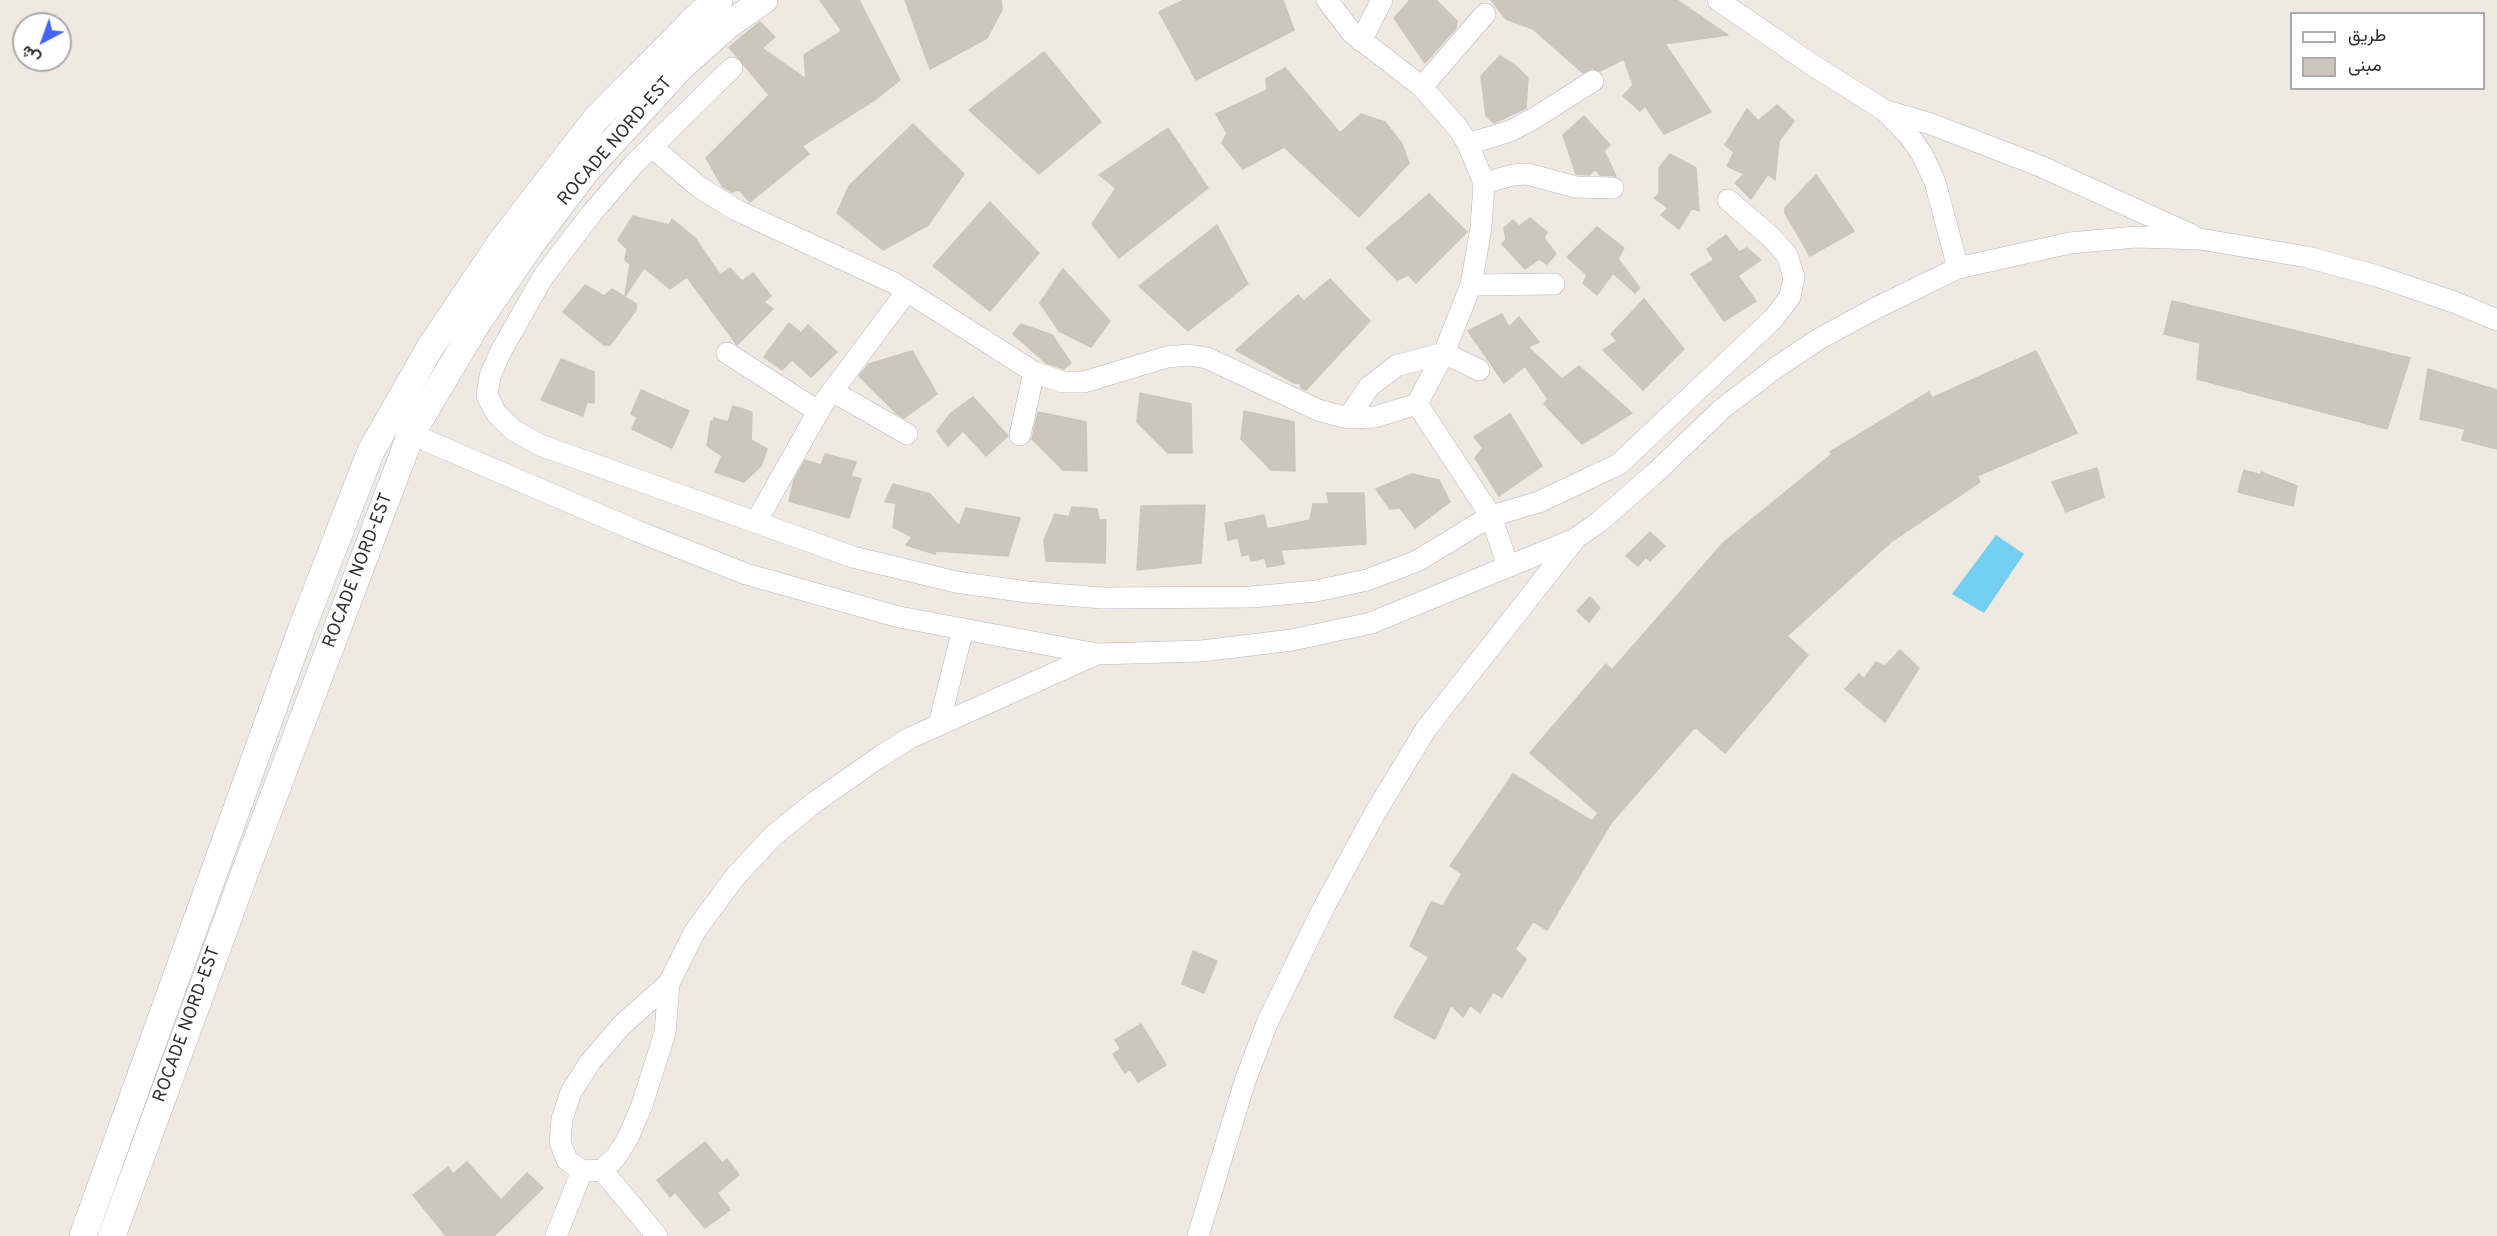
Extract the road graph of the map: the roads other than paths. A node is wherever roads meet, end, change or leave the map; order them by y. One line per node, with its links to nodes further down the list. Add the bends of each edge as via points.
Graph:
1 (719, 0): 43 (street, ROCADE NORD-EST, via 701,13 595,120 501,242 430,346 371,451 302,628)
2 (764, 0): 31 (street, ROCADE NORD-EST, via 728,25 681,67 586,171 479,320)
3 (1327, 0): 7 (street)
4 (1382, 0): 7 (street)
5 (1718, 0): 11 (street)
6 (1485, 14): 10 (street)
7 (1361, 41): 10 (street)
8 (732, 68): 13 (street)
9 (1593, 81): 12 (street, via 1510,131)
10 (1422, 87): 12 (street)
11 (1884, 110): 17 (street, via 2040,166); 18 (street, via 1922,154 1935,182)
12 (1468, 144): 14 (street)
13 (652, 147): 21 (street, via 699,187 736,210); 35 (street, via 592,213 543,277 501,351 490,376 488,396 496,413 513,430 540,445)
14 (1484, 183): 15 (street, via 1527,174 1576,187); 20 (street)
15 (1613, 188)
16 (1728, 200): 34 (street, via 1787,255 1794,277 1785,304 1619,464 1539,502)
17 (2200, 239): 18 (street, via 2136,237 2070,243); 22 (street, via 2307,257 2377,276)
18 (1958, 268): 36 (street, via 1819,339 1777,367 1723,408 1654,474)
19 (1554, 284): 20 (street)
20 (1471, 285): 24 (street)
21 (907, 291): 26 (street); 27 (street)
22 (2497, 320)
23 (727, 353): 29 (street)
24 (1444, 353): 25 (street); 28 (street); 30 (street, via 1396,366 1381,376)
25 (1479, 370)
26 (1034, 372): 30 (street, via 1062,381 1084,382 1167,357 1189,355 1207,358 1318,410); 33 (street)
27 (832, 391): 29 (street); 32 (street)
28 (1417, 404): 30 (street, via 1375,417); 34 (street)
29 (819, 412): 35 (street)
30 (1348, 418)
31 (411, 434): 38 (street, via 746,574 899,617); 44 (street, ROCADE NORD-EST)
32 (907, 434)
33 (1020, 435)
34 (1491, 516): 35 (street, via 1417,561 1367,580 1316,591 1252,597 1103,598 956,582 853,557); 37 (street)
35 (756, 522)
36 (1576, 538): 37 (street); 47 (street, via 1426,729 1324,907 1268,1021 1245,1081)
37 (1508, 567): 39 (street, via 1371,623 1292,640 1202,651)
38 (963, 629): 39 (street); 40 (street)
39 (1097, 654): 40 (street)
40 (939, 724): 41 (street, via 881,756 773,836 735,877 695,931)
41 (669, 983): 42 (street, via 665,1033 642,1105 616,1157); 42 (street, via 622,1025 571,1092 561,1119 560,1142 567,1160)
42 (592, 1170): 45 (street); 46 (street)
43 (83, 1236)
44 (111, 1236)
45 (556, 1236)
46 (657, 1236)
47 (1198, 1236)

